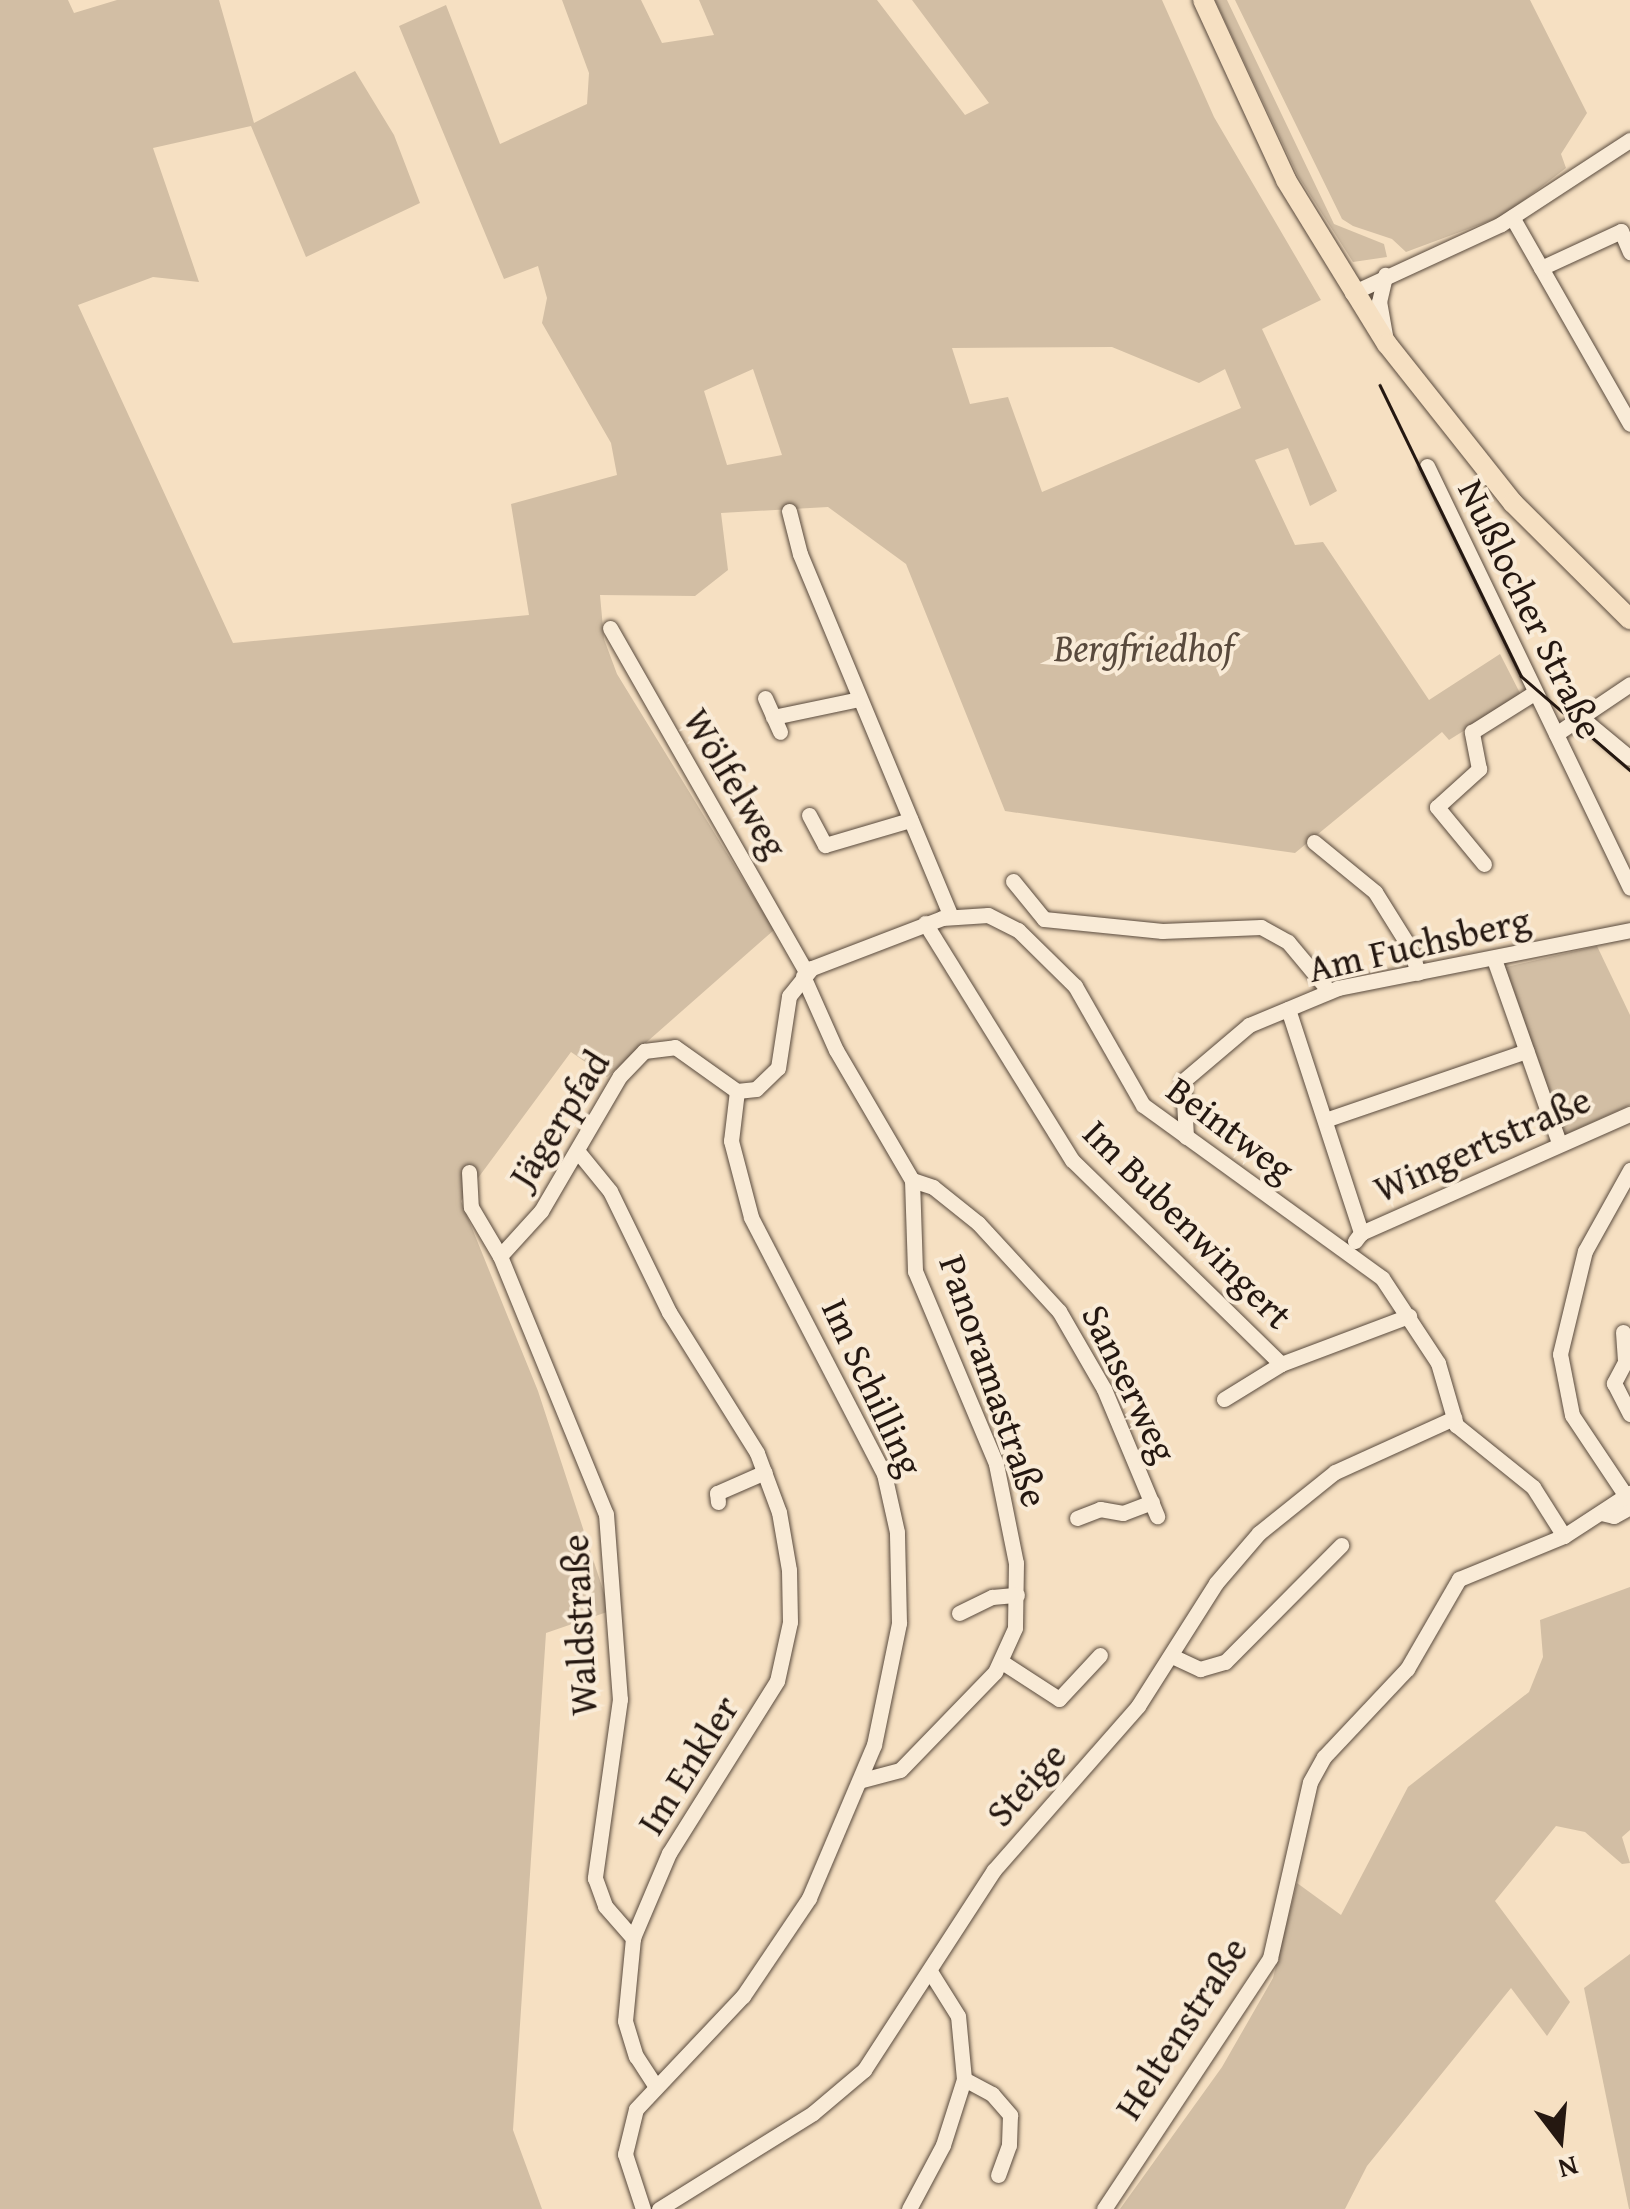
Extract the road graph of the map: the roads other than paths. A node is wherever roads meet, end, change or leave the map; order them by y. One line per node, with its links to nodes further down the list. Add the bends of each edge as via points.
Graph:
1 (1203, 0): 8 (main road, via 1286,180)
2 (1630, 140): 3 (street)
3 (1512, 217): 6 (street); 7 (street)
4 (1626, 229): 5 (street); 6 (street)
5 (1630, 252)
6 (1541, 268): 10 (street)
7 (1385, 276): 8 (street); 9 (street, via 1380,302)
8 (1352, 293): 9 (main road)
9 (1387, 344): 14 (main road, via 1513,504)
10 (1623, 396): 11 (street)
11 (1630, 424)
12 (1426, 466): 17 (street, Nußlocher Straße)
13 (789, 510): 19 (street)
14 (1630, 619)
15 (610, 628): 33 (street, Wölfelweg)
16 (1630, 684): 20 (street)
17 (1534, 693): 21 (street, Nußlocher Straße); 26 (street, via 1472,732 1479,769 1437,807)
18 (765, 698): 19 (street, via 776,724)
19 (859, 699): 24 (street)
20 (1573, 725): 21 (street); 22 (street, via 1589,724)
21 (1556, 734): 28 (street, Nußlocher Straße)
22 (1630, 758)
23 (809, 815): 24 (street, via 828,850)
24 (910, 820): 29 (street)
25 (1314, 842): 34 (street, via 1375,892)
26 (1484, 864)
27 (1014, 881): 35 (street, via 1044,918 1162,932 1261,927 1288,942)
28 (1630, 888)
29 (950, 916): 30 (street, Beintweg); 41 (street, Beintweg, via 988,915 1018,930 1086,1001 1134,1096)
30 (925, 923): 33 (street, Beintweg); 52 (street, Im Bubenwingert, via 1072,1160)
31 (1630, 930): 32 (street, Am Fuchsberg)
32 (1494, 958): 34 (street, Am Fuchsberg); 37 (street)
33 (805, 974): 38 (street, via 788,1000 778,1068 761,1087); 46 (street, Panoramastraße, via 836,1050)
34 (1418, 974): 35 (street, Am Fuchsberg)
35 (1329, 991): 36 (street, Am Fuchsberg)
36 (1288, 1008): 40 (street); 41 (street, Am Fuchsberg, via 1242,1029 1186,1078)
37 (1526, 1050): 40 (street); 42 (street)
38 (738, 1091): 43 (street, Jägerpfad, via 686,1052 650,1048 620,1076); 67 (street, Im Schilling, via 731,1141 751,1217 876,1454 894,1512 899,1623)
39 (1630, 1114): 42 (street, Wingertstraße)
40 (1325, 1120): 47 (street)
41 (1186, 1137): 48 (street, Beintweg)
42 (1559, 1143): 47 (street, Wingertstraße)
43 (579, 1153): 49 (street, Jägerpfad, via 541,1211); 56 (street, Im Enkler, via 610,1191 669,1312)
44 (1630, 1170): 58 (street, via 1586,1250 1560,1354 1572,1416)
45 (468, 1172): 49 (street, Jägerpfad, via 470,1205)
46 (912, 1180): 59 (street, Sanserweg, via 934,1186 978,1222 1059,1310 1104,1389 1154,1509 1100,1509); 62 (street, Panoramastraße, via 915,1271 996,1464)
47 (1361, 1232): 48 (street)
48 (1346, 1252): 50 (street, Beintweg, via 1382,1278)
49 (500, 1256): 68 (street, Waldstraße, via 606,1514 620,1699 595,1878 605,1906)
50 (1409, 1316): 52 (street, Im Bubenwingert); 55 (street, Beintweg, via 1438,1363)
51 (1623, 1332): 54 (street, via 1626,1353 1614,1383)
52 (1281, 1364): 53 (street, Im Bubenwingert)
53 (1224, 1399)
54 (1630, 1414)
55 (1454, 1418): 60 (street, via 1542,1497); 65 (street, Steige, via 1352,1464 1290,1504 1216,1582)
56 (765, 1472): 57 (street); 68 (street, Im Enkler, via 789,1570 790,1622 780,1673 670,1853)
57 (715, 1494)
58 (1629, 1499): 60 (street, Heltenstraße)
59 (1077, 1518)
60 (1564, 1536): 76 (street, Heltenstraße, via 1459,1579 1408,1668 1324,1757 1310,1782 1270,1958)
61 (1341, 1546): 65 (street, via 1225,1662 1200,1669)
62 (1017, 1596): 63 (street, via 992,1597); 66 (street, Panoramastraße, via 1012,1641)
63 (958, 1613)
64 (1100, 1655): 66 (street, via 1059,1699)
65 (1174, 1657): 69 (street, Steige, via 994,1870)
66 (1002, 1662): 67 (street, Panoramastraße, via 916,1758 881,1780)
67 (862, 1780): 71 (street, via 809,1898 766,1966)
68 (633, 1938): 71 (street, Im Enkler, via 625,2021)
69 (930, 1974): 70 (street, via 958,2016); 74 (street, Steige, via 888,2041 848,2086)
70 (964, 2079): 72 (street, via 998,2099 1010,2115 1012,2135); 75 (street, via 943,2145)
71 (655, 2085): 73 (street, via 636,2108 626,2141)
72 (998, 2175)
73 (643, 2209)
74 (659, 2209)
75 (908, 2209)
76 (1104, 2209)

